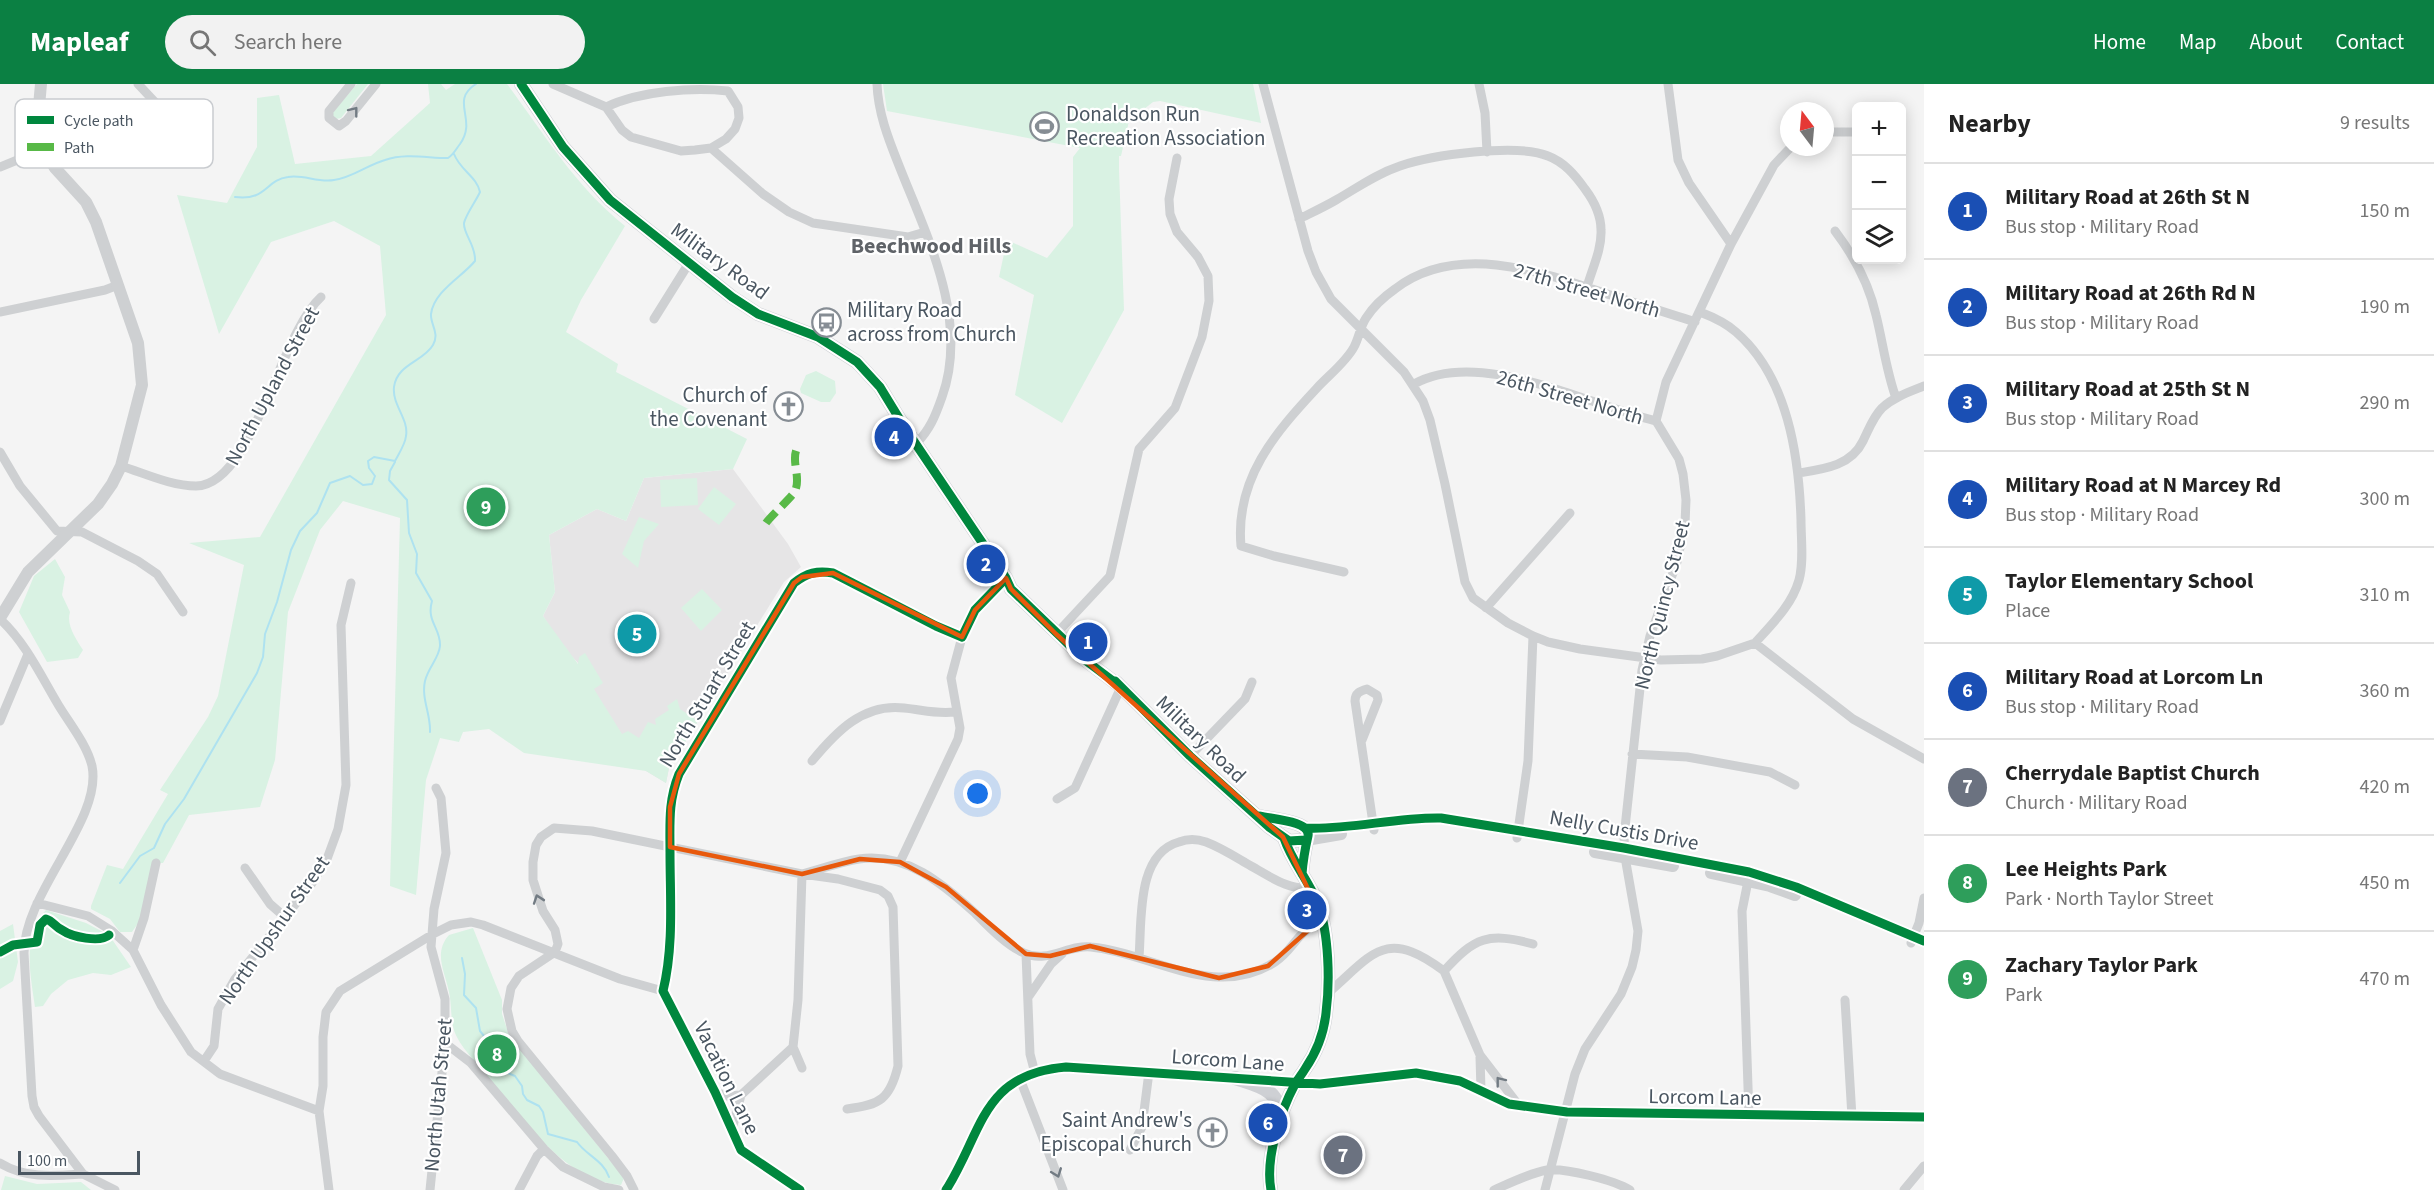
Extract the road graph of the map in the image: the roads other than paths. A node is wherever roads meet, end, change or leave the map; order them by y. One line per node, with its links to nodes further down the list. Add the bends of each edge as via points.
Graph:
1 (41, 84): 11 (street)
2 (138, 84): 12 (street)
3 (376, 84): 9 (street, one-way to 3, via 329,111 329,118 339,126)
4 (553, 84): 13 (street)
5 (877, 84): 25 (street, via 883,121)
6 (1263, 84): 23 (street)
7 (1479, 84): 17 (street)
8 (1668, 84): 26 (street, via 1678,160)
9 (348, 85)
10 (525, 85): 27 (main road, Military Road, via 563,147 610,200)
11 (40, 99)
12 (152, 99)
13 (606, 106): 16 (street, via 621,130 631,137 681,151); 16 (street, via 666,92 705,88 728,91 738,107 739,118 726,139)
14 (1834, 132): 15 (street)
15 (1852, 132)
16 (711, 148): 25 (street, via 763,194 813,223 908,237)
17 (1487, 152): 23 (street, via 1401,165); 29 (street, via 1524,151 1548,156 1567,168 1586,191 1597,208 1601,231)
18 (1782, 156): 26 (street)
19 (1177, 158): 52 (street, via 1170,214 1177,232 1208,276 1209,301 1202,337 1175,408 1139,449 1110,576)
20 (15, 161): 21 (street)
21 (0, 167)
22 (55, 168): 28 (street, via 86,202)
23 (1299, 219): 35 (street, via 1324,288)
24 (1835, 231): 38 (street, via 1851,252 1872,299)
25 (925, 232): 40 (street, via 944,291 951,360 935,417)
26 (1731, 244): 32 (street)
27 (689, 263): 33 (street); 40 (main road, Military Road, via 758,314 818,337 857,362 880,387)
28 (118, 285): 31 (street); 42 (street, via 138,343 142,385)
29 (1587, 287): 34 (street, 27th Street North); 35 (street, 27th Street North, via 1520,268 1491,264 1454,266 1419,274 1394,289)
30 (321, 297): 42 (street, North Upland Street, via 310,307 288,349 234,464 217,480 197,486 172,483)
31 (0, 312)
32 (1700, 312): 34 (street); 43 (street, via 1735,331 1767,369 1780,399)
33 (654, 319)
34 (1695, 322): 39 (street, via 1666,382)
35 (1361, 328): 36 (street); 46 (street, 27th Street North, via 1354,348 1263,453 1239,525 1241,546)
36 (1414, 384): 39 (street, 26th Street North, via 1447,373 1484,373 1523,379); 49 (street, via 1430,420 1466,586)
37 (1924, 386): 38 (street)
38 (1896, 398): 43 (street, via 1873,419 1862,443 1847,460 1827,469)
39 (1656, 421): 57 (street, North Quincy Street, via 1679,459 1686,508 1677,562)
40 (916, 444): 47 (main road, Military Road)
41 (0, 452): 45 (street, via 20,486 57,531)
42 (121, 466): 45 (street, via 98,504)
43 (1799, 473): 55 (street, via 1799,579 1782,612)
44 (1569, 513): 49 (street)
45 (69, 532): 50 (street, via 82,532 157,574); 51 (street, via 28,572)
46 (1344, 572)
47 (1006, 578): 52 (main road, Military Road, via 1011,589); 54 (street, via 975,610)
48 (351, 583): 87 (street, North Upshur Street, via 341,625 346,785 338,829 327,860)
49 (1486, 608): 53 (street)
50 (183, 612)
51 (0, 619): 56 (street)
52 (1059, 631): 59 (main road, Military Road, via 1085,660)
53 (1533, 636): 57 (street, via 1580,649); 73 (street, via 1528,761)
54 (962, 637): 60 (street, via 951,678); 76 (street, North Stuart Street, via 833,573 810,573 794,583 679,774 670,807)
55 (1755, 643): 57 (street, via 1701,660); 65 (street, via 1853,719)
56 (28, 654): 61 (street); 86 (street, via 85,750 93,775 86,809)
57 (1644, 658): 63 (street, North Quincy Street)
58 (1252, 682): 64 (street, via 1245,699)
59 (1121, 687): 64 (main road, Military Road); 69 (street, via 1075,788)
60 (956, 712): 66 (street, via 884,708 865,713 835,734); 78 (street, via 960,728 955,749)
61 (0, 721)
62 (1362, 740): 62 (street, via 1378,700 1367,689 1355,698); 72 (street)
63 (1632, 753): 67 (street, via 1687,757 1770,772); 77 (street, North Quincy Street)
64 (1190, 756): 70 (main road, Military Road)
65 (1924, 759)
66 (812, 761)
67 (1795, 785)
68 (436, 789): 89 (street, North Utah Street, via 443,806 446,853)
69 (1057, 799)
70 (1257, 816): 71 (main road, Military Road); 75 (main road, Military Road)
71 (1290, 823): 74 (main road, via 1299,823); 75 (main road, via 1284,827)
72 (1374, 826): 73 (street, Nelly Custis Drive, via 1440,822); 74 (street, Nelly Custis Drive)
73 (1518, 834): 77 (street, Nelly Custis Drive)
74 (1306, 836): 75 (main road, via 1294,842); 82 (main road)
75 (1284, 837): 82 (main road, Military Road)
76 (670, 848): 81 (street); 94 (street, one-way to 76, via 558,936 543,911 533,880 534,853 541,837 554,828 567,827); 99 (street, North Stuart Street, via 669,966)
77 (1624, 853): 83 (street, Nelly Custis Drive); 119 (street, North Quincy Street, via 1638,932 1634,959 1621,994 1585,1049)
78 (900, 862): 81 (street, via 860,859); 96 (street, via 946,887)
79 (156, 863): 92 (street)
80 (245, 868): 87 (street, via 270,904)
81 (802, 874): 104 (street); 117 (street, via 880,890 893,907 898,1066 894,1083 879,1101)
82 (1302, 874): 84 (main road, Military Road)
83 (1749, 876): 90 (street, Nelly Custis Drive, via 1796,887); 120 (street, via 1742,911)
84 (1311, 888): 88 (main road, Military Road); 97 (street, via 1282,884 1207,842 1174,843 1156,857 1147,873)
85 (1924, 898): 90 (street)
86 (37, 903): 92 (street, via 88,916); 130 (street, via 24,944 32,1096 39,1116)
87 (286, 918): 106 (street, North Upshur Street, via 235,979 218,1008 214,1046)
88 (1322, 918): 97 (street, via 1277,961 1235,977 1202,976); 100 (main road, Military Road)
89 (433, 934): 94 (street, via 471,922); 103 (street, North Utah Street, via 431,947 445,999); 118 (street, via 340,991 326,1012)
90 (1916, 940): 93 (street, Nelly Custis Drive)
91 (1533, 944): 98 (street, via 1507,937 1487,939 1464,950)
92 (133, 950): 106 (street, via 191,1052)
93 (1924, 950)
94 (555, 952): 99 (street, via 620,979); 136 (street, via 528,968 511,988 507,1010 512,1031)
95 (1063, 953): 96 (street); 97 (street, via 1090,946); 101 (street)
96 (1026, 954): 101 (street)
97 (1139, 957)
98 (1444, 970): 100 (street, via 1414,951 1387,949 1362,961); 105 (street)
99 (663, 991): 114 (street, Vacation Lane)
100 (1328, 993): 112 (main road, Military Road, via 1321,1038)
101 (1029, 996): 108 (street, via 1030,1054)
102 (1845, 1000): 121 (street)
103 (445, 1043): 125 (street, via 471,1063); 133 (street, North Utah Street)
104 (793, 1047): 107 (street); 115 (street)
105 (1480, 1055): 113 (street); 116 (street, one-way to 105)
106 (204, 1061): 118 (street, via 220,1074)
107 (802, 1068)
108 (1035, 1072): 109 (street, Lorcom Lane, via 1078,1066); 111 (street, Lorcom Lane)
109 (1149, 1072): 110 (street, Lorcom Lane); 126 (street, via 1144,1120)
110 (1235, 1078): 112 (street, Lorcom Lane); 124 (main road, via 1272,1094 1280,1111)
111 (1020, 1079): 138 (street, Lorcom Lane, via 998,1096 981,1117); 139 (street, one-way to 139)
112 (1295, 1083): 113 (street, Lorcom Lane, via 1320,1084 1416,1073 1460,1081); 124 (main road, Military Road)
113 (1481, 1090): 116 (street, Lorcom Lane)
114 (715, 1092): 115 (street); 123 (street, Vacation Lane)
115 (741, 1095): 123 (street)
116 (1520, 1107): 119 (street, Lorcom Lane)
117 (848, 1109)
118 (319, 1111): 132 (street)
119 (1567, 1112): 120 (street, Lorcom Lane); 129 (street, North Quincy Street)
120 (1749, 1116): 121 (street, Lorcom Lane)
121 (1852, 1117): 122 (street, Lorcom Lane)
122 (1924, 1118)
123 (732, 1129): 137 (street, Vacation Lane, via 741,1150)
124 (1277, 1132): 140 (main road, Military Road, via 1271,1154)
125 (544, 1149): 134 (street); 135 (street, via 563,1167)
126 (1130, 1150)
127 (0, 1163): 130 (street, via 28,1175)
128 (1924, 1166): 144 (street)
129 (1548, 1170): 141 (street); 142 (street, North Quincy Street); 143 (street, via 1590,1175)
130 (83, 1174): 131 (street)
131 (115, 1190)
132 (329, 1190)
133 (430, 1190)
134 (519, 1190)
135 (619, 1190)
136 (634, 1190)
137 (800, 1190)
138 (946, 1190)
139 (1063, 1190)
140 (1271, 1190)
141 (1494, 1190)
142 (1545, 1190)
143 (1630, 1190)
144 (1904, 1190)

